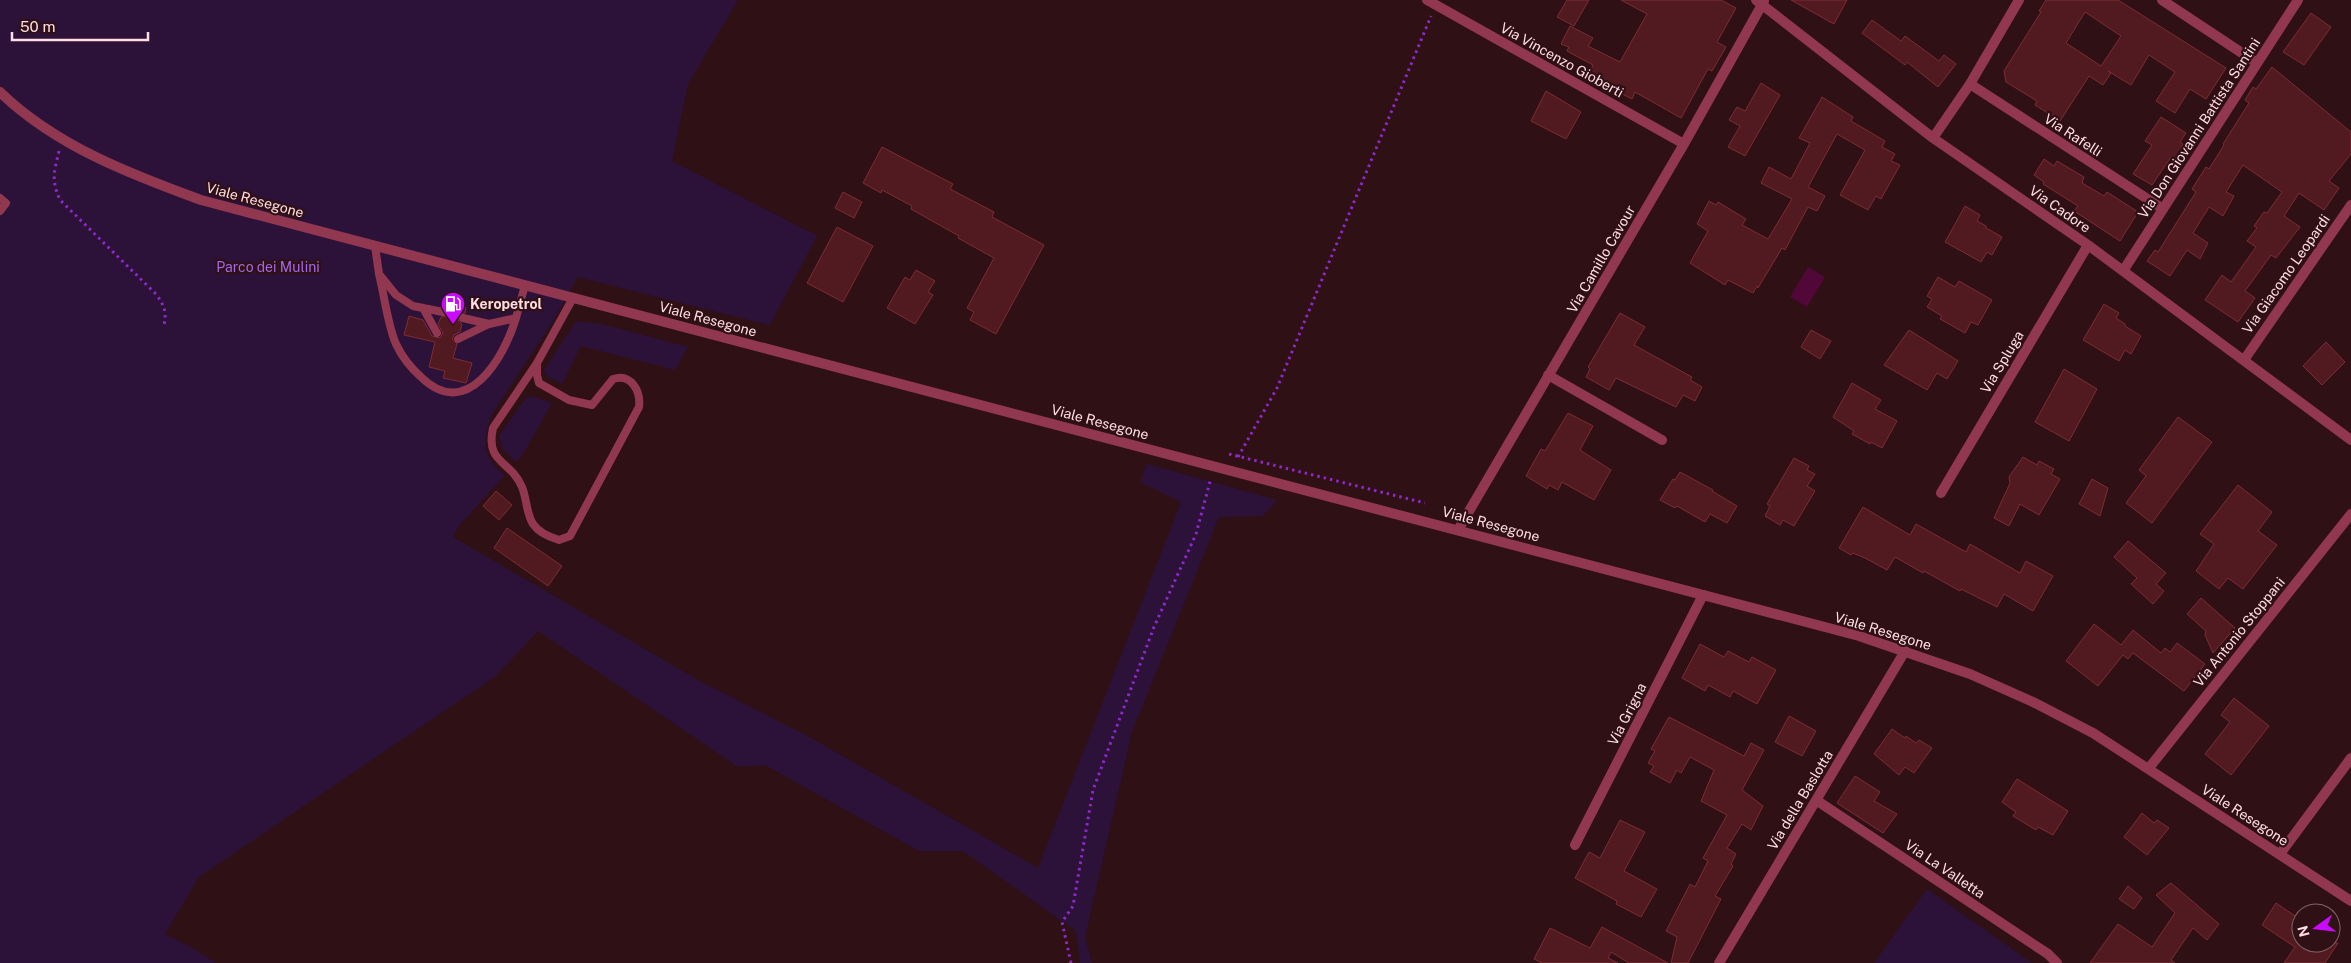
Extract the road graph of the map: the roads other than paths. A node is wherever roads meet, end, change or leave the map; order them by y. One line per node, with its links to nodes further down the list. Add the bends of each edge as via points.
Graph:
1 (2018, 0): 7 (street)
2 (2162, 0): 6 (street)
3 (2298, 0): 6 (street, Via Don Giovanni Battista Santini)
4 (1761, 2): 9 (street, Via Cadore); 10 (street, Via Camillo Cavour)
5 (1431, 3): 10 (street, Via Vincenzo Gioberti)
6 (2257, 63): 13 (street, Via Don Giovanni Battista Santini)
7 (1970, 84): 9 (street); 13 (street, Via Rafelli)
8 (0, 92): 16 (street, Viale Resegone, via 47,128 96,158 201,200)
9 (1933, 138): 15 (street, Via Cadore)
10 (1684, 144): 30 (street, Via Camillo Cavour)
11 (0, 198): 14 (lane, via 6,203)
12 (2351, 204): 28 (street, Via Giacomo Leopardi)
13 (2163, 209): 17 (street, Via Don Giovanni Battista Santini)
14 (0, 211)
15 (2088, 245): 17 (street, Via Cadore); 33 (street, Via Spluga)
16 (375, 246): 18 (lane); 19 (street, Viale Resegone)
17 (2123, 271): 28 (street, Via Cadore)
18 (379, 274): 21 (lane, via 404,301); 24 (lane, via 395,343 409,366 441,392 453,394 472,388 479,382 510,339)
19 (525, 285): 20 (street, Viale Resegone); 24 (lane)
20 (573, 298): 29 (lane); 35 (street, Viale Resegone)
21 (423, 308): 22 (lane); 26 (lane)
22 (443, 312)
23 (463, 318): 25 (lane)
24 (516, 318): 25 (lane)
25 (489, 324): 27 (lane)
26 (437, 333)
27 (458, 339)
28 (2244, 360): 32 (street, Via Cadore)
29 (537, 363): 29 (lane, via 493,428 490,440 497,460 522,486 533,525 545,535 559,540 570,536 639,407 641,397 636,387 617,378 592,405 569,400 539,383)
30 (1548, 375): 31 (street); 35 (street, Via Camillo Cavour)
31 (1662, 440)
32 (2351, 440)
33 (1941, 493)
34 (2351, 514): 39 (street, Via Antonio Stoppani)
35 (1458, 530): 36 (street, Viale Resegone)
36 (1703, 595): 37 (street, Viale Resegone); 41 (street, Via Grigna)
37 (1905, 651): 39 (street, Viale Resegone, via 1970,674 2033,702 2093,733); 40 (street, Via della Baslotta)
38 (2351, 758): 42 (street)
39 (2148, 768): 42 (street, Viale Resegone)
40 (1816, 800): 44 (street, Via della Baslotta); 45 (street, Via La Valletta)
41 (1575, 845)
42 (2280, 854): 43 (street, Viale Resegone)
43 (2351, 901)
44 (1719, 963)
45 (2057, 963)

